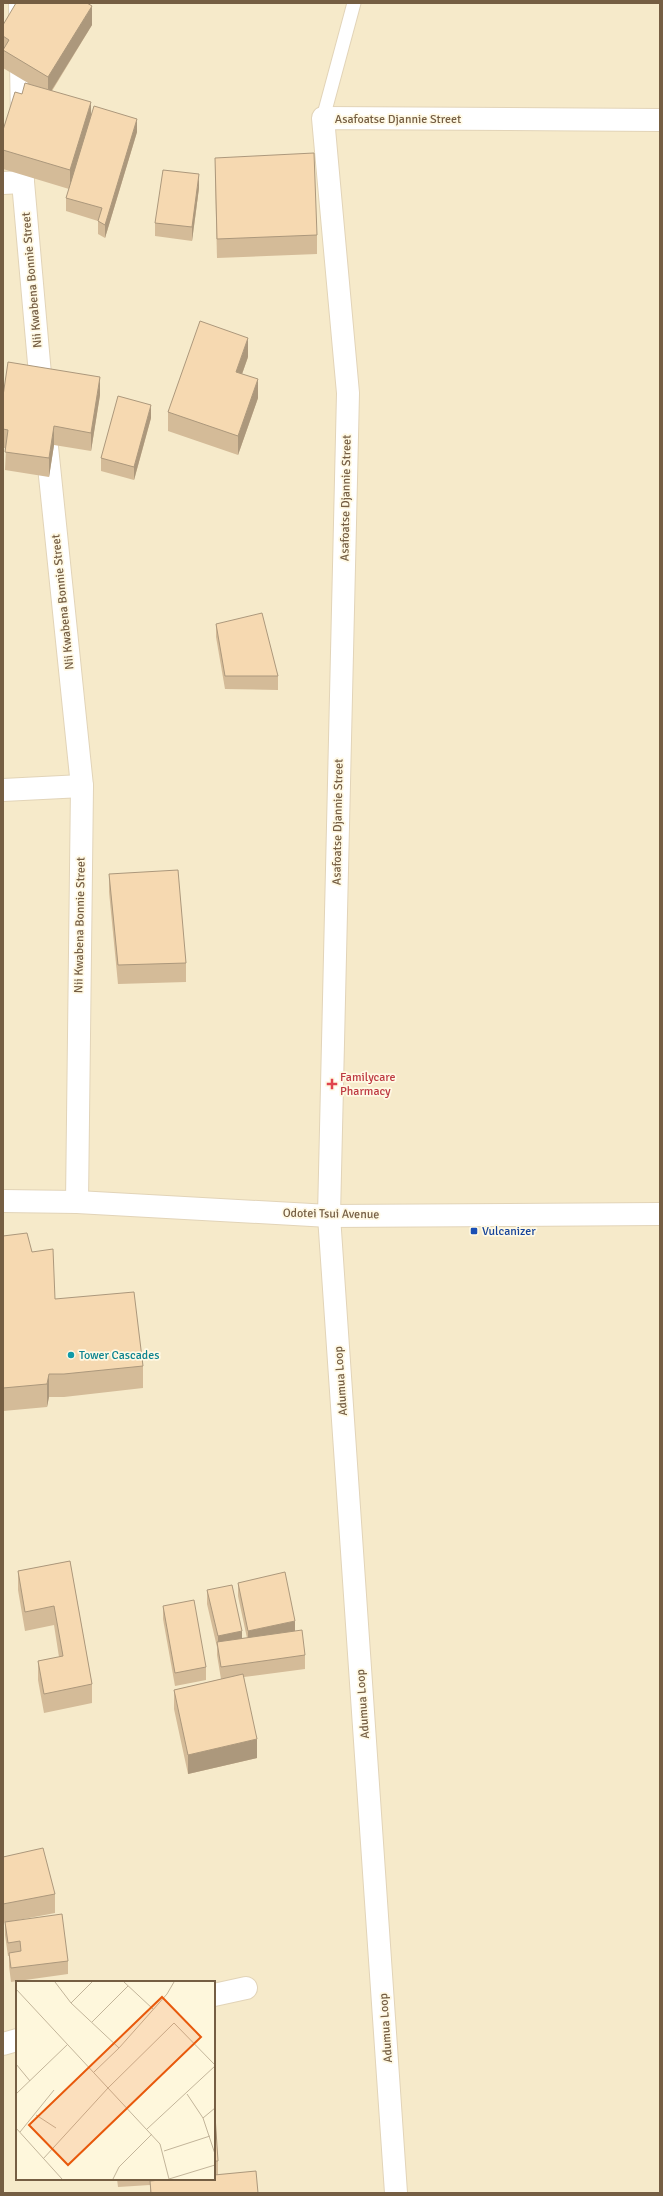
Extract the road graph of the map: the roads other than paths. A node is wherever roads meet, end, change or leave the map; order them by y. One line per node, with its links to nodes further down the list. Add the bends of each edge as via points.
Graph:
1 (20, 3): 5 (street, Nii Kwabena Bonnie Street)
2 (354, 3): 3 (lane)
3 (323, 118): 4 (street, Asafoatse Djannie Street); 11 (street, Asafoatse Djannie Street, via 348,393)
4 (660, 120)
5 (13, 182): 6 (street, Nii Kwabena Bonnie Street, via 44,423)
6 (82, 786): 7 (street); 9 (street, Nii Kwabena Bonnie Street)
7 (3, 790)
8 (3, 1201): 9 (street, Odotei Tsui Avenue)
9 (77, 1202): 11 (street, Odotei Tsui Avenue)
10 (660, 1214): 11 (street, Odotei Tsui Avenue)
11 (329, 1216): 16 (street, Adumua Loop)
12 (246, 1988): 13 (street)
13 (215, 1995)
14 (16, 2040): 15 (street)
15 (3, 2044)
16 (396, 2193)

